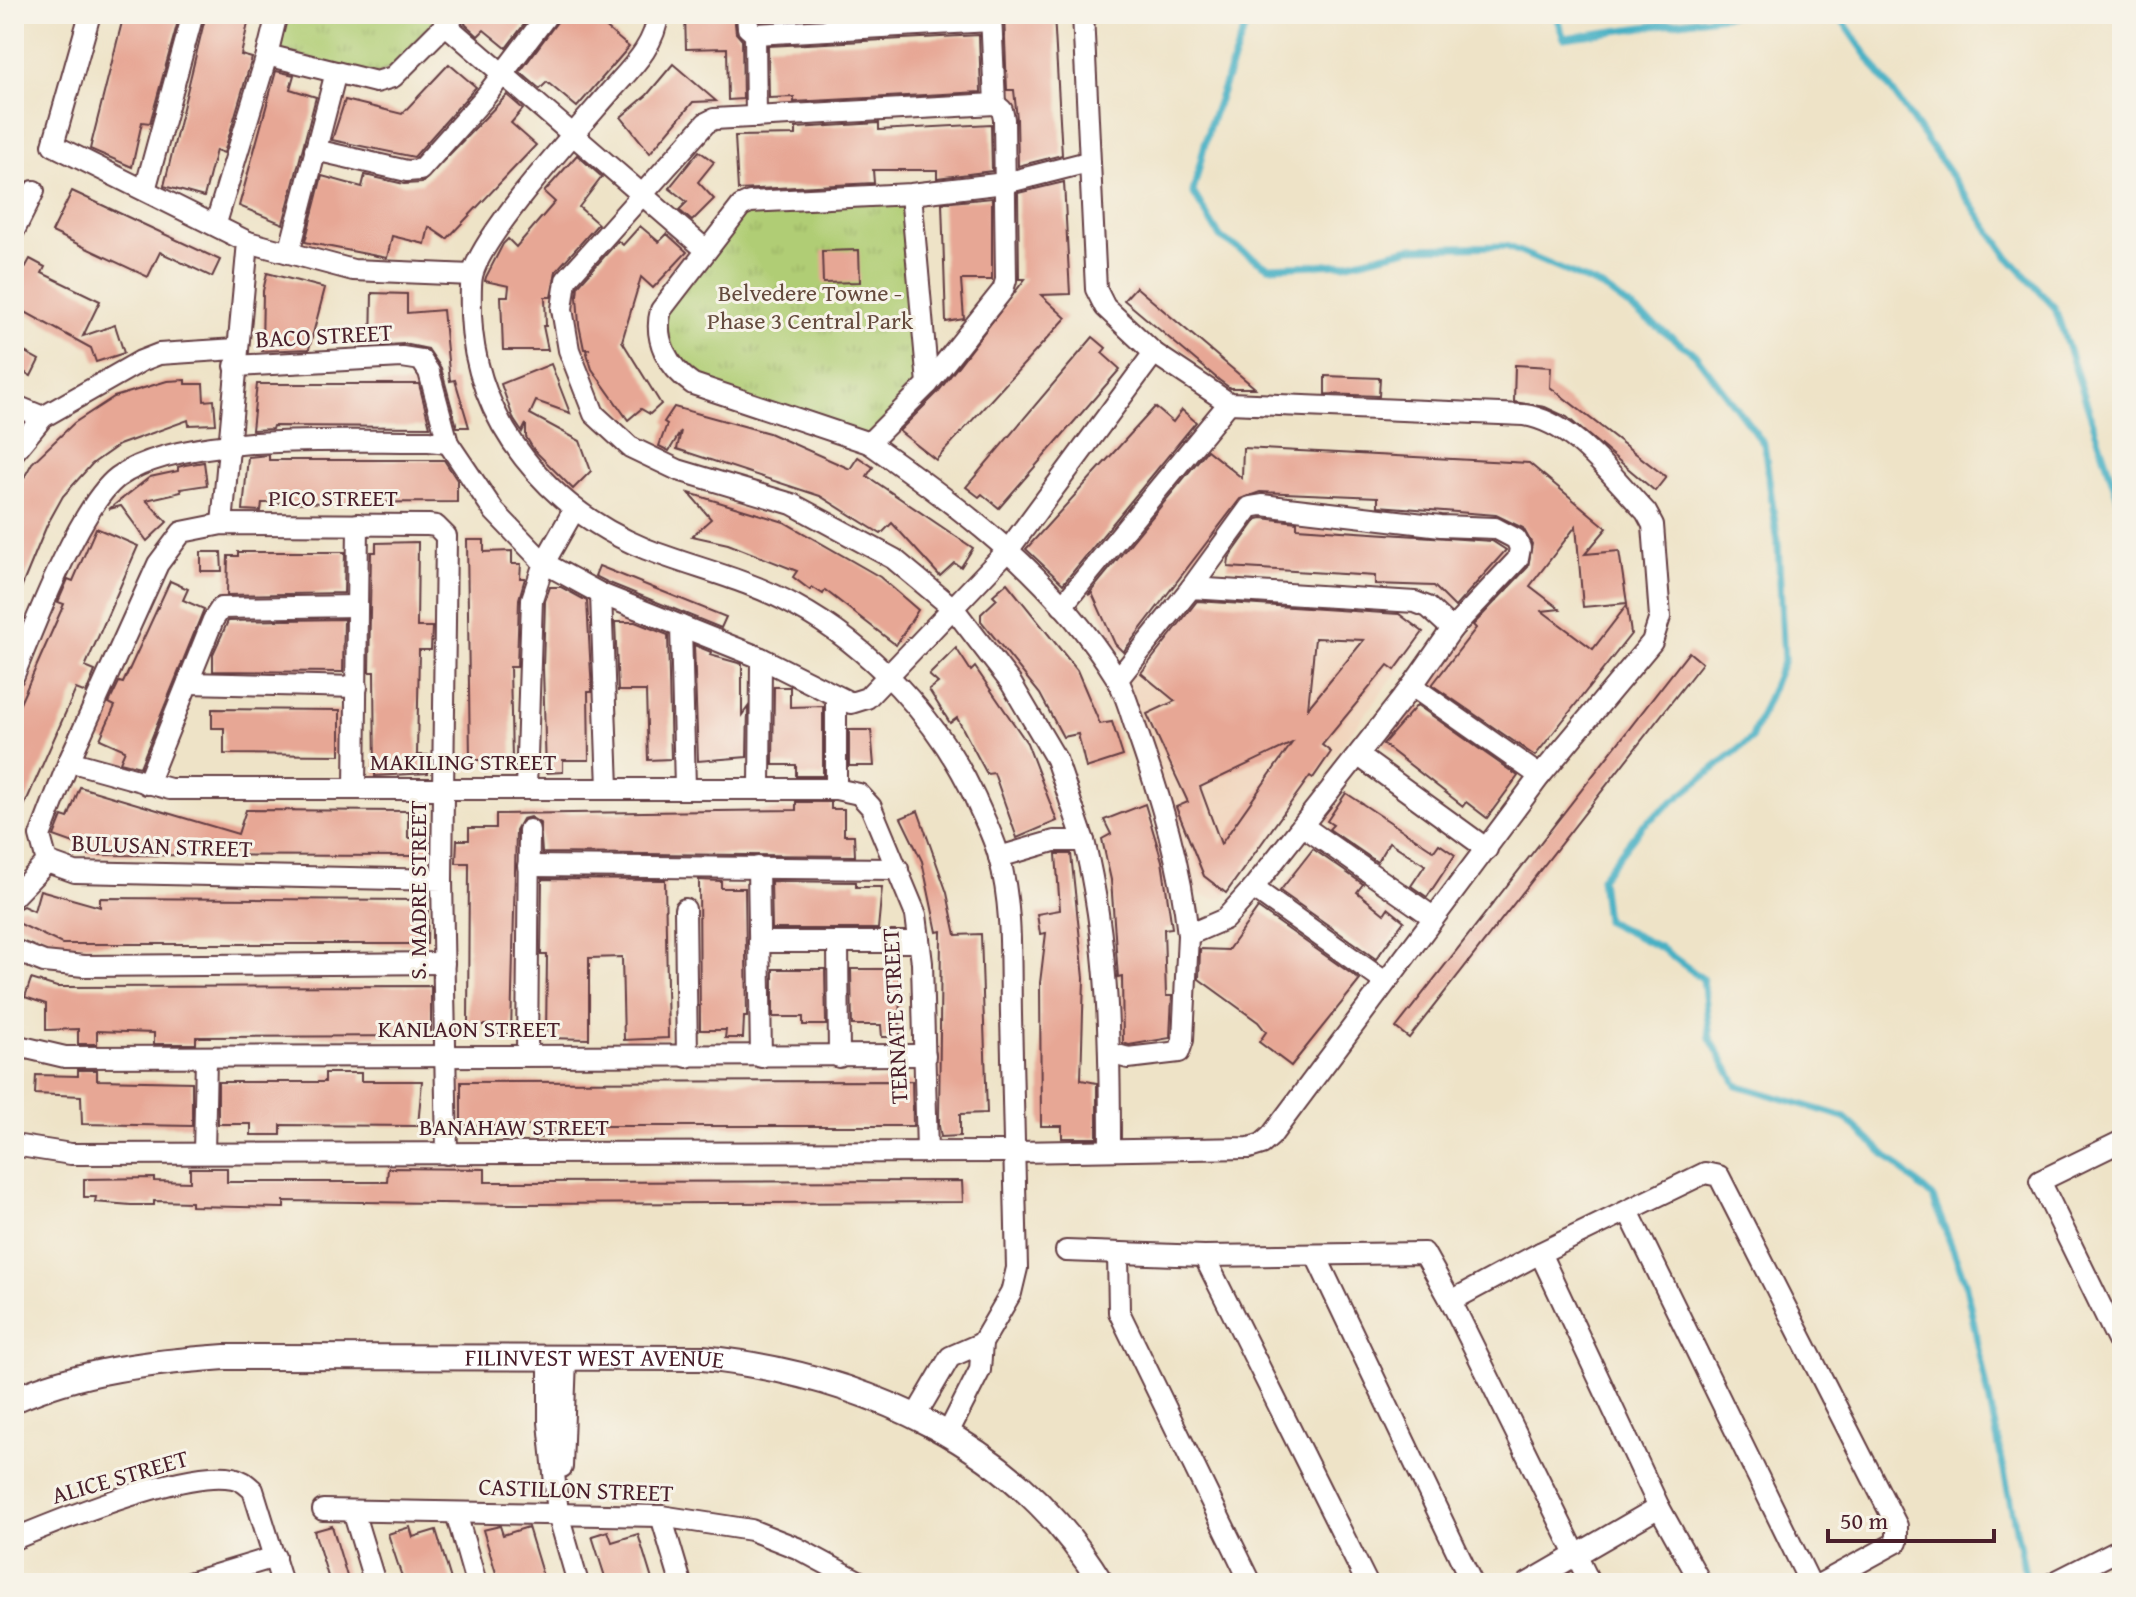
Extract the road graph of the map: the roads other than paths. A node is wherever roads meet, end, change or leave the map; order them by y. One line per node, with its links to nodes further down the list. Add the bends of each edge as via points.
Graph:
1 (90, 14): 20 (street, via 53,145)
2 (193, 14): 20 (street)
3 (277, 14): 11 (street)
4 (548, 14): 13 (street)
5 (658, 14): 16 (street, via 648,47)
6 (747, 14): 10 (street, via 748,28)
7 (1083, 14): 18 (street)
8 (991, 18): 10 (street); 14 (street)
9 (451, 20): 12 (street, via 393,77 376,82); 13 (street)
10 (755, 34): 15 (street)
11 (267, 55): 12 (street); 24 (street)
12 (336, 72): 17 (street)
13 (501, 75): 16 (street); 17 (street, via 420,170)
14 (995, 104): 15 (street); 19 (street, via 1004,119)
15 (756, 117): 22 (street, via 706,123)
16 (571, 137): 22 (street); 29 (street, via 490,241)
17 (315, 150): 28 (street)
18 (1088, 162): 19 (street); 30 (street, via 1098,299)
19 (1005, 183): 23 (street); 32 (street, via 1003,290)
20 (145, 190): 24 (street)
21 (34, 191): 25 (street)
22 (641, 193): 27 (street); 50 (street, via 566,280 562,309 569,350 594,414 630,447 678,470 792,504 882,552)
23 (911, 194): 27 (street, via 750,202); 32 (street)
24 (216, 223): 26 (street)
25 (14, 231)
26 (248, 242): 28 (street); 31 (street)
27 (705, 249): 37 (street, via 661,310 656,328 679,374 693,384)
28 (289, 253): 29 (street, via 353,270)
29 (472, 275): 40 (street, via 471,319 497,416 526,465)
30 (1154, 353): 33 (street); 44 (street)
31 (236, 358): 35 (street, via 150,357); 36 (street, BACO STREET, via 421,360); 38 (street)
32 (928, 384): 37 (street)
33 (1229, 403): 49 (street); 63 (street, via 1548,420 1646,512 1653,525 1658,630 1644,655)
34 (14, 405): 35 (street)
35 (43, 417): 39 (street)
36 (448, 443): 38 (street); 45 (street, via 494,511)
37 (869, 443): 44 (street)
38 (228, 445): 41 (street); 54 (street, via 148,460 116,478 86,514)
39 (14, 452)
40 (574, 510): 45 (street); 55 (street, via 647,549 797,606)
41 (222, 524): 42 (street, PICO STREET); 62 (street, BULUSAN STREET, via 182,532 158,564)
42 (358, 524): 43 (street, PICO STREET, via 428,525); 48 (street)
43 (442, 531): 66 (street, S. MADRE STREET, via 447,542)
44 (1009, 549): 49 (street); 50 (street)
45 (544, 563): 47 (street); 67 (street, via 532,599)
46 (1191, 588): 52 (street, via 1415,602); 52 (street, via 1250,507 1262,505 1495,528 1516,539 1518,559); 56 (street)
47 (601, 594): 51 (street); 68 (street)
48 (357, 606): 57 (street, via 221,608); 59 (street)
49 (1062, 606): 56 (street)
50 (954, 609): 55 (street); 75 (street, via 1011,683 1056,759)
51 (681, 626): 53 (street); 69 (street)
52 (1452, 629): 58 (street)
53 (761, 658): 60 (street); 70 (street)
54 (16, 665)
55 (888, 675): 60 (street, via 859,702); 77 (street, via 957,766)
56 (1118, 679): 87 (street, via 1159,794 1179,868)
57 (188, 683): 59 (street); 64 (street)
58 (1412, 686): 61 (street); 63 (street)
59 (357, 687): 65 (street)
60 (836, 697): 71 (street)
61 (1359, 756): 73 (street); 76 (street)
62 (69, 761): 64 (street, MAKILING STREET); 78 (street, BULUSAN STREET, via 40,836)
63 (1540, 776): 76 (street)
64 (147, 784): 65 (street, MAKILING STREET, via 170,789)
65 (355, 788): 66 (street, MAKILING STREET)
66 (443, 788): 67 (street, MAKILING STREET); 82 (street, S. MADRE STREET)
67 (526, 788): 68 (street, MAKILING STREET)
68 (608, 788): 69 (street, MAKILING STREET)
69 (685, 788): 70 (street, MAKILING STREET)
70 (760, 789): 71 (street, MAKILING STREET)
71 (836, 789): 72 (street, MAKILING STREET)
72 (859, 794): 81 (street, TERNATE STREET, via 871,807)
73 (1303, 826): 83 (street); 86 (street)
74 (529, 830): 79 (street)
75 (1084, 841): 77 (street, via 1044,843); 95 (street, via 1102,934)
76 (1487, 849): 86 (street)
77 (999, 857): 107 (street, via 1010,957)
78 (47, 862): 82 (street, BULUSAN STREET, via 75,872); 84 (street)
79 (528, 866): 80 (street); 97 (street)
80 (758, 867): 81 (street); 88 (street)
81 (898, 869): 90 (street, TERNATE STREET, via 916,915)
82 (442, 880): 92 (street, S. MADRE STREET)
83 (1253, 888): 87 (street, via 1225,919); 93 (street)
84 (14, 896)
85 (685, 909): 100 (street)
86 (1433, 917): 93 (street)
87 (1188, 935): 95 (street, via 1179,1052 1128,1058)
88 (759, 942): 89 (street); 101 (street)
89 (838, 942): 90 (street); 102 (street)
90 (919, 942): 98 (street, TERNATE STREET)
91 (14, 950): 92 (street, via 44,962 84,966)
92 (444, 963): 96 (street, S. MADRE STREET)
93 (1385, 982): 105 (street, BANAHAW STREET, via 1262,1144)
94 (14, 1045): 99 (street, KANLAON STREET, via 65,1057)
95 (1110, 1053): 105 (street)
96 (446, 1054): 97 (street, KANLAON STREET); 99 (street, KANLAON STREET); 109 (street, S. MADRE STREET)
97 (527, 1055): 100 (street, KANLAON STREET)
98 (925, 1055): 102 (street, KANLAON STREET); 106 (street, TERNATE STREET)
99 (206, 1057): 108 (street)
100 (687, 1057): 101 (street, KANLAON STREET)
101 (761, 1057): 102 (street, KANLAON STREET)
102 (839, 1057)
103 (2122, 1141): 118 (street, via 2040,1181)
104 (14, 1145): 108 (street, BANAHAW STREET, via 71,1154)
105 (1110, 1150): 107 (street, BANAHAW STREET)
106 (927, 1152): 107 (street, BANAHAW STREET); 109 (street, BANAHAW STREET)
107 (1015, 1152): 117 (street, via 1015,1281)
108 (204, 1153): 109 (street, BANAHAW STREET)
109 (447, 1154)
110 (1628, 1211): 112 (street); 147 (street); 148 (street, via 1705,1173 1719,1176 1897,1526 1897,1542)
111 (1066, 1251): 113 (street)
112 (1540, 1253): 116 (street); 123 (street)
113 (1118, 1254): 114 (street); 141 (street, via 1119,1312)
114 (1204, 1256): 115 (street); 142 (street)
115 (1316, 1256): 116 (street, via 1424,1253); 143 (street)
116 (1451, 1301): 132 (street)
117 (982, 1343): 121 (street, via 950,1357); 122 (street, via 980,1370)
118 (2122, 1349)
119 (557, 1358): 120 (street, FILINVEST WEST AVENUE, via 225,1357 147,1363); 121 (street, FILINVEST WEST AVENUE, via 756,1363 809,1375); 127 (street, via 566,1422)
120 (14, 1400)
121 (916, 1415): 122 (street, FILINVEST WEST AVENUE)
122 (948, 1433): 140 (street, FILINVEST WEST AVENUE, via 1035,1497 1081,1549)
123 (1659, 1507): 132 (street); 146 (street)
124 (323, 1510): 125 (street, CASTILLON STREET)
125 (353, 1511): 126 (street, CASTILLON STREET); 135 (street)
126 (456, 1513): 127 (street, CASTILLON STREET); 136 (street)
127 (558, 1514): 128 (street, CASTILLON STREET); 137 (street)
128 (661, 1516): 138 (street); 139 (street, CASTILLON STREET, via 751,1530)
129 (14, 1539): 131 (street, ALICE STREET, via 82,1511 214,1478 243,1480 258,1501)
130 (2122, 1548): 149 (street)
131 (275, 1557): 133 (street); 134 (street)
132 (1579, 1557): 144 (street); 145 (street)
133 (189, 1583)
134 (282, 1583)
135 (375, 1583)
136 (476, 1583)
137 (578, 1583)
138 (681, 1583)
139 (862, 1583)
140 (1101, 1583)
141 (1251, 1583)
142 (1367, 1583)
143 (1472, 1583)
144 (1528, 1583)
145 (1590, 1583)
146 (1701, 1583)
147 (1810, 1583)
148 (1822, 1583)
149 (2053, 1583)

